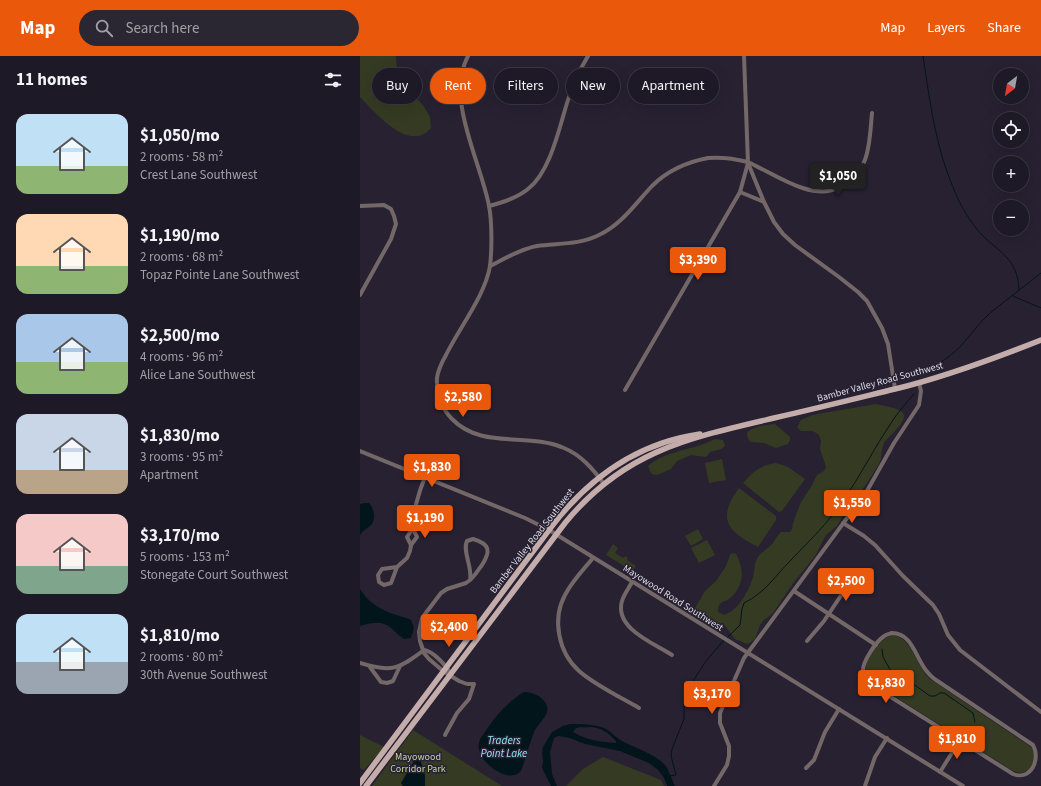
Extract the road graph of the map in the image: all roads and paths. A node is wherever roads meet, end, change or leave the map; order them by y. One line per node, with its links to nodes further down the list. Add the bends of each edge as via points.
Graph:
1 (468, 56): 9 (street, via 461,84 461,101)
2 (588, 56): 9 (street, via 567,102 552,151 536,180 520,195)
3 (744, 56): 5 (street)
4 (872, 113): 5 (street, via 868,156 851,179 836,189 825,192 810,190)
5 (748, 163): 6 (street); 7 (street); 10 (street, via 711,158 684,165 653,186 620,222 598,235 569,244 536,246)
6 (740, 192): 7 (street); 15 (street)
7 (764, 202): 14 (street, via 783,234 844,280 867,301 888,344)
8 (360, 206): 11 (street, via 384,205 391,210 396,224 391,239)
9 (489, 206): 10 (street)
10 (490, 266): 19 (street, via 477,300 451,344 437,376 441,402 452,419 473,434 488,438 548,443 564,448 587,463)
11 (360, 295)
12 (1041, 340): 13 (main road, Bamber Valley Road Southwest)
13 (919, 383): 14 (main road, Bamber Valley Road Southwest); 21 (street, via 919,405 867,491)
14 (895, 389): 16 (main road, Bamber Valley Road Southwest)
15 (625, 390)
16 (721, 431): 19 (main road, Bamber Valley Road Southwest, via 691,435 649,448 624,460); 20 (main road, Bamber Valley Road Southwest, via 664,448 638,460)
17 (360, 450): 18 (street, Mayowood Road Southwest)
18 (425, 477): 22 (street, via 417,499); 23 (street, Mayowood Road Southwest)
19 (599, 477): 20 (street); 23 (main road, Bamber Valley Road Southwest)
20 (604, 484): 24 (main road, Bamber Valley Road Southwest, via 578,508)
21 (843, 523): 31 (street); 45 (street, via 875,545 933,605 955,646)
22 (413, 528): 25 (street, via 407,537); 25 (street, via 417,537)
23 (549, 530): 24 (street, Mayowood Road Southwest); 41 (main road, Bamber Valley Road Southwest)
24 (556, 535): 26 (street, Mayowood Road Southwest); 42 (main road, Bamber Valley Road Southwest)
25 (411, 545): 27 (street, via 408,556)
26 (593, 558): 29 (street, Mayowood Road Southwest); 43 (street, via 569,588 561,604 558,621 561,644 570,661 583,674)
27 (398, 567): 27 (street, via 380,571 379,582 384,585 392,583)
28 (470, 580): 28 (street, via 470,565 465,547 467,541 473,539 484,544 488,552); 35 (street, via 443,591 424,615 419,632)
29 (632, 582): 36 (street, Mayowood Road Southwest); 37 (street, via 622,602 621,613 625,622 632,630)
30 (850, 582): 32 (street)
31 (794, 591): 32 (street); 36 (street)
32 (829, 614): 33 (street); 34 (street)
33 (807, 641)
34 (876, 645): 48 (street, via 863,667 867,682); 48 (street, via 882,637 889,634 899,633 905,637 929,675 1030,743 1036,750 1038,761 1031,772 1017,775)
35 (424, 650): 40 (street); 41 (street, via 425,654)
36 (747, 653): 44 (street, Mayowood Road Southwest); 53 (street, via 720,712 720,723 729,746 729,756)
37 (672, 655)
38 (360, 663): 39 (street)
39 (370, 666): 40 (street, via 384,669); 40 (street, via 382,682 387,683 392,681)
40 (400, 666)
41 (445, 669): 42 (street); 51 (main road, Bamber Valley Road Southwest)
42 (451, 675): 46 (street, via 463,683 474,684 469,699 457,713); 52 (main road, Bamber Valley Road Southwest)
43 (639, 708)
44 (839, 709): 47 (street, Mayowood Road Southwest); 49 (street, via 825,732 814,760)
45 (1041, 712)
46 (445, 735)
47 (887, 738): 50 (street, Mayowood Road Southwest); 54 (street, via 875,757)
48 (960, 740): 50 (street)
49 (806, 768)
50 (940, 772): 55 (street, Mayowood Road Southwest)
51 (360, 783)
52 (366, 786)
53 (714, 786)
54 (864, 786)
55 (963, 786)

